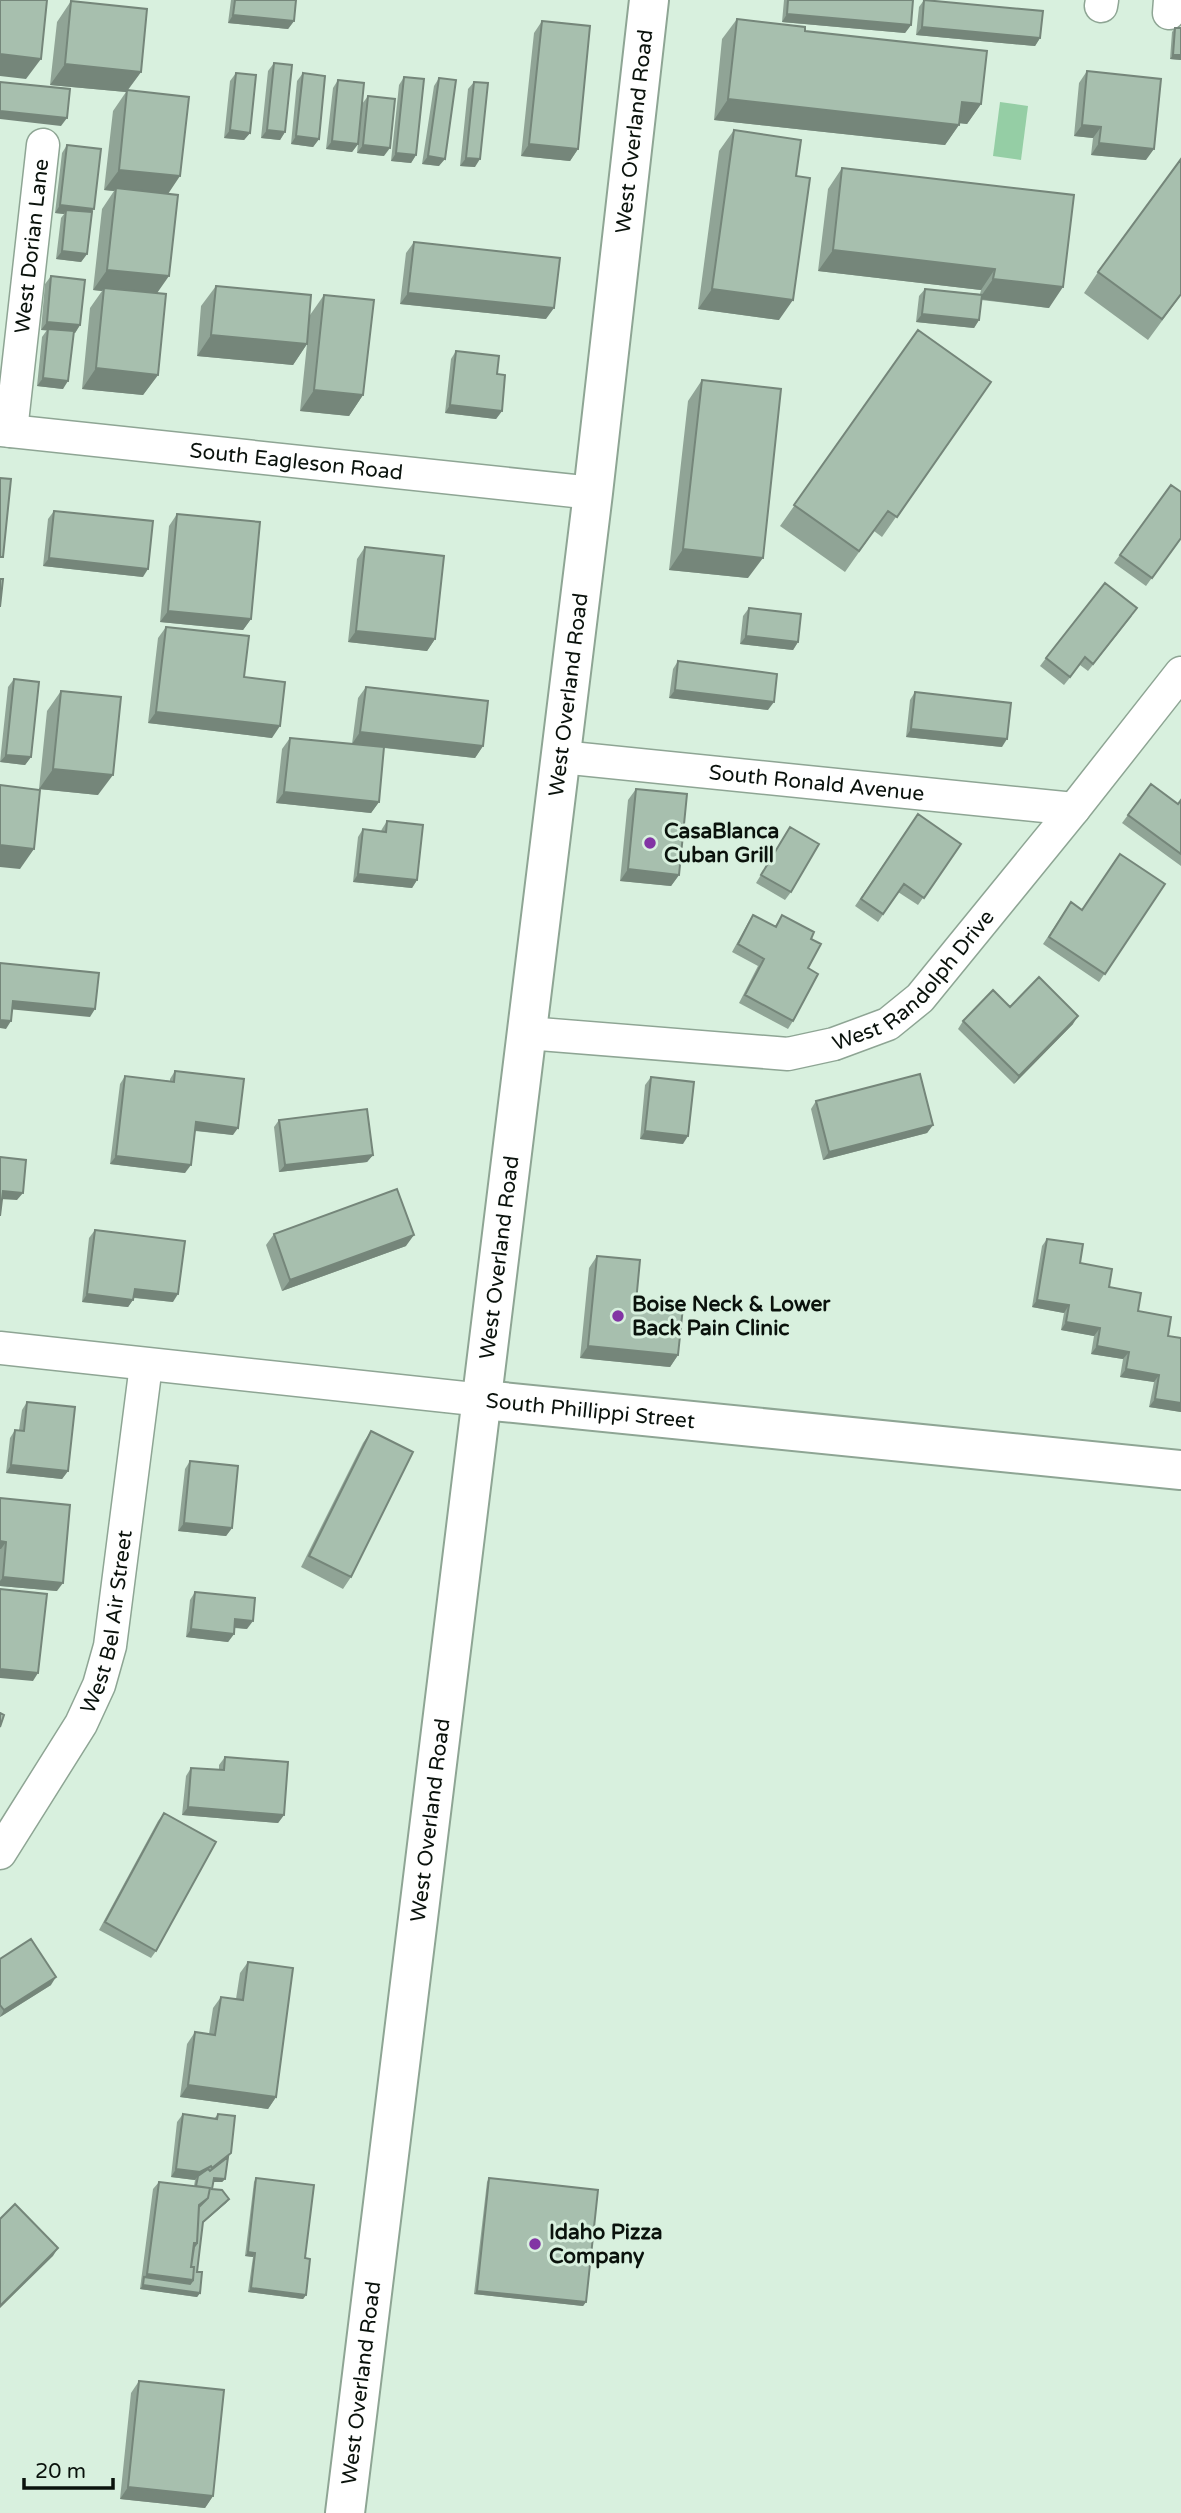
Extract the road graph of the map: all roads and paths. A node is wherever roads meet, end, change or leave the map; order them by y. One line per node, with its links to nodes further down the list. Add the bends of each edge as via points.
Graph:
1 (649, 0): 4 (main road, West Overland Road)
2 (43, 145): 3 (street, West Dorian Lane)
3 (5, 431): 4 (street, South Eagleson Road)
4 (593, 493): 6 (main road, West Overland Road)
5 (1181, 673): 7 (street, West Randolph Drive)
6 (561, 757): 7 (street, South Ronald Avenue); 8 (main road, West Overland Road)
7 (1074, 808): 8 (street, West Randolph Drive, via 920,998 888,1024 834,1044 788,1054)
8 (527, 1033): 11 (main road, West Overland Road)
9 (0, 1348): 10 (street, South Phillippi Street)
10 (146, 1365): 11 (street, South Phillippi Street); 13 (street, West Bel Air Street, via 110,1646 99,1685 82,1724)
11 (482, 1399): 12 (main road, South Phillippi Street); 14 (main road, West Overland Road)
12 (1181, 1470)
13 (0, 1853)
14 (345, 2513)

